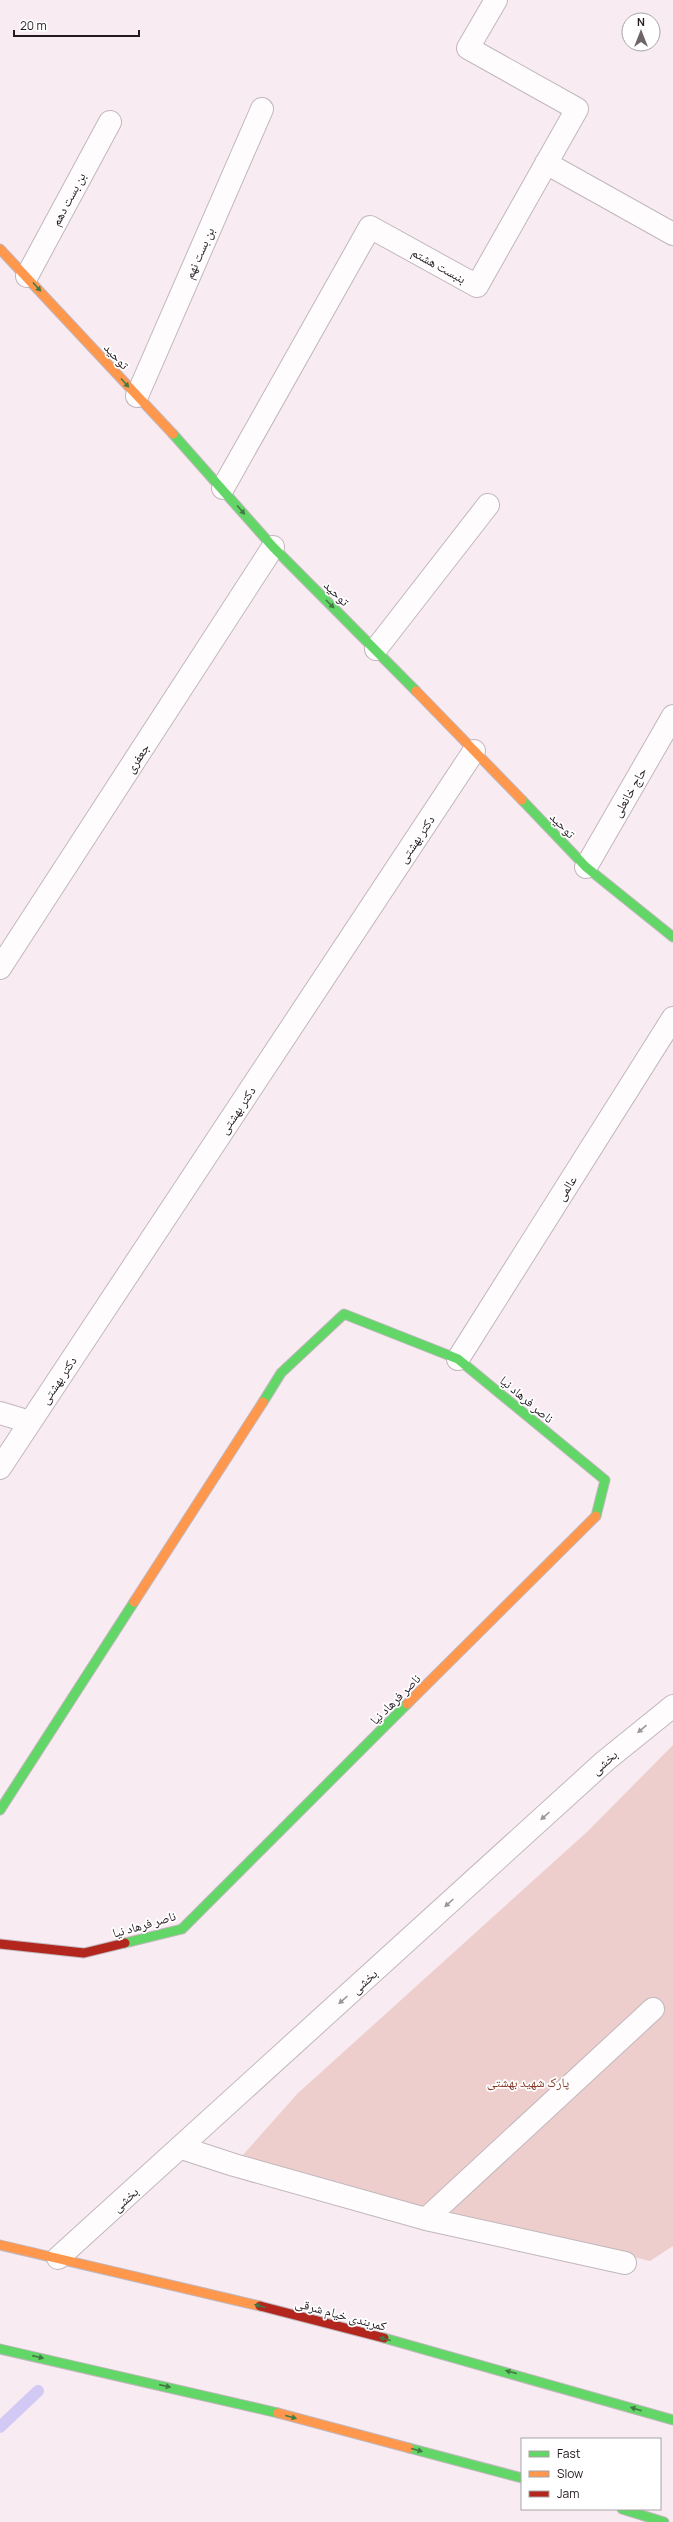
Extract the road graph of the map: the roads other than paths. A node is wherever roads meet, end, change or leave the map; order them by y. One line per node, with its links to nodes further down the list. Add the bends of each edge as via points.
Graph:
1 (496, 0): 4 (street, بنبست هشتم, via 468,48 577,108)
2 (262, 109): 8 (street, بن بست نهم)
3 (110, 122): 7 (street, بن بست دهم)
4 (546, 163): 5 (street); 9 (street, بنبست هشتم, via 477,286 370,227)
5 (673, 234)
6 (0, 249): 7 (main road, توحید)
7 (27, 276): 8 (main road, توحید, one-way to 8)
8 (137, 396): 9 (main road, توحید)
9 (223, 488): 11 (main road, توحید, one-way to 11)
10 (488, 505): 12 (street)
11 (273, 547): 12 (main road, توحید, one-way to 12); 17 (street, جعفری)
12 (376, 649): 14 (main road, توحید)
13 (673, 716): 15 (street, حاج خانعلی)
14 (474, 751): 15 (main road, توحید); 21 (street, دکتر بهشتی)
15 (586, 867): 16 (main road, توحید)
16 (673, 937)
17 (0, 968)
18 (673, 1018): 19 (street, عالمی)
19 (458, 1359): 24 (main road, via 344,1314 281,1373); 25 (main road, ناصر فرهاد نیا, via 605,1480 596,1516 182,1929 84,1953)
20 (0, 1412): 21 (street)
21 (30, 1422): 22 (street, دکتر بهشتی)
22 (0, 1468)
23 (673, 1706): 27 (street, بخشی, one-way to 27, via 605,1761)
24 (0, 1810)
25 (0, 1944)
26 (653, 2009): 28 (street)
27 (182, 2148): 28 (street); 30 (street, بخشی)
28 (426, 2219): 31 (street)
29 (0, 2245): 30 (main road, کمربندی خیام شرقی)
30 (58, 2258): 33 (main road, کمربندی خیام شرقی, one-way to 30, via 561,2385 247,2303)
31 (625, 2263)
32 (0, 2349): 34 (main road, one-way to 34, via 223,2399)
33 (673, 2420)
34 (521, 2478)
35 (625, 2510): 36 (main road)
36 (664, 2522)

